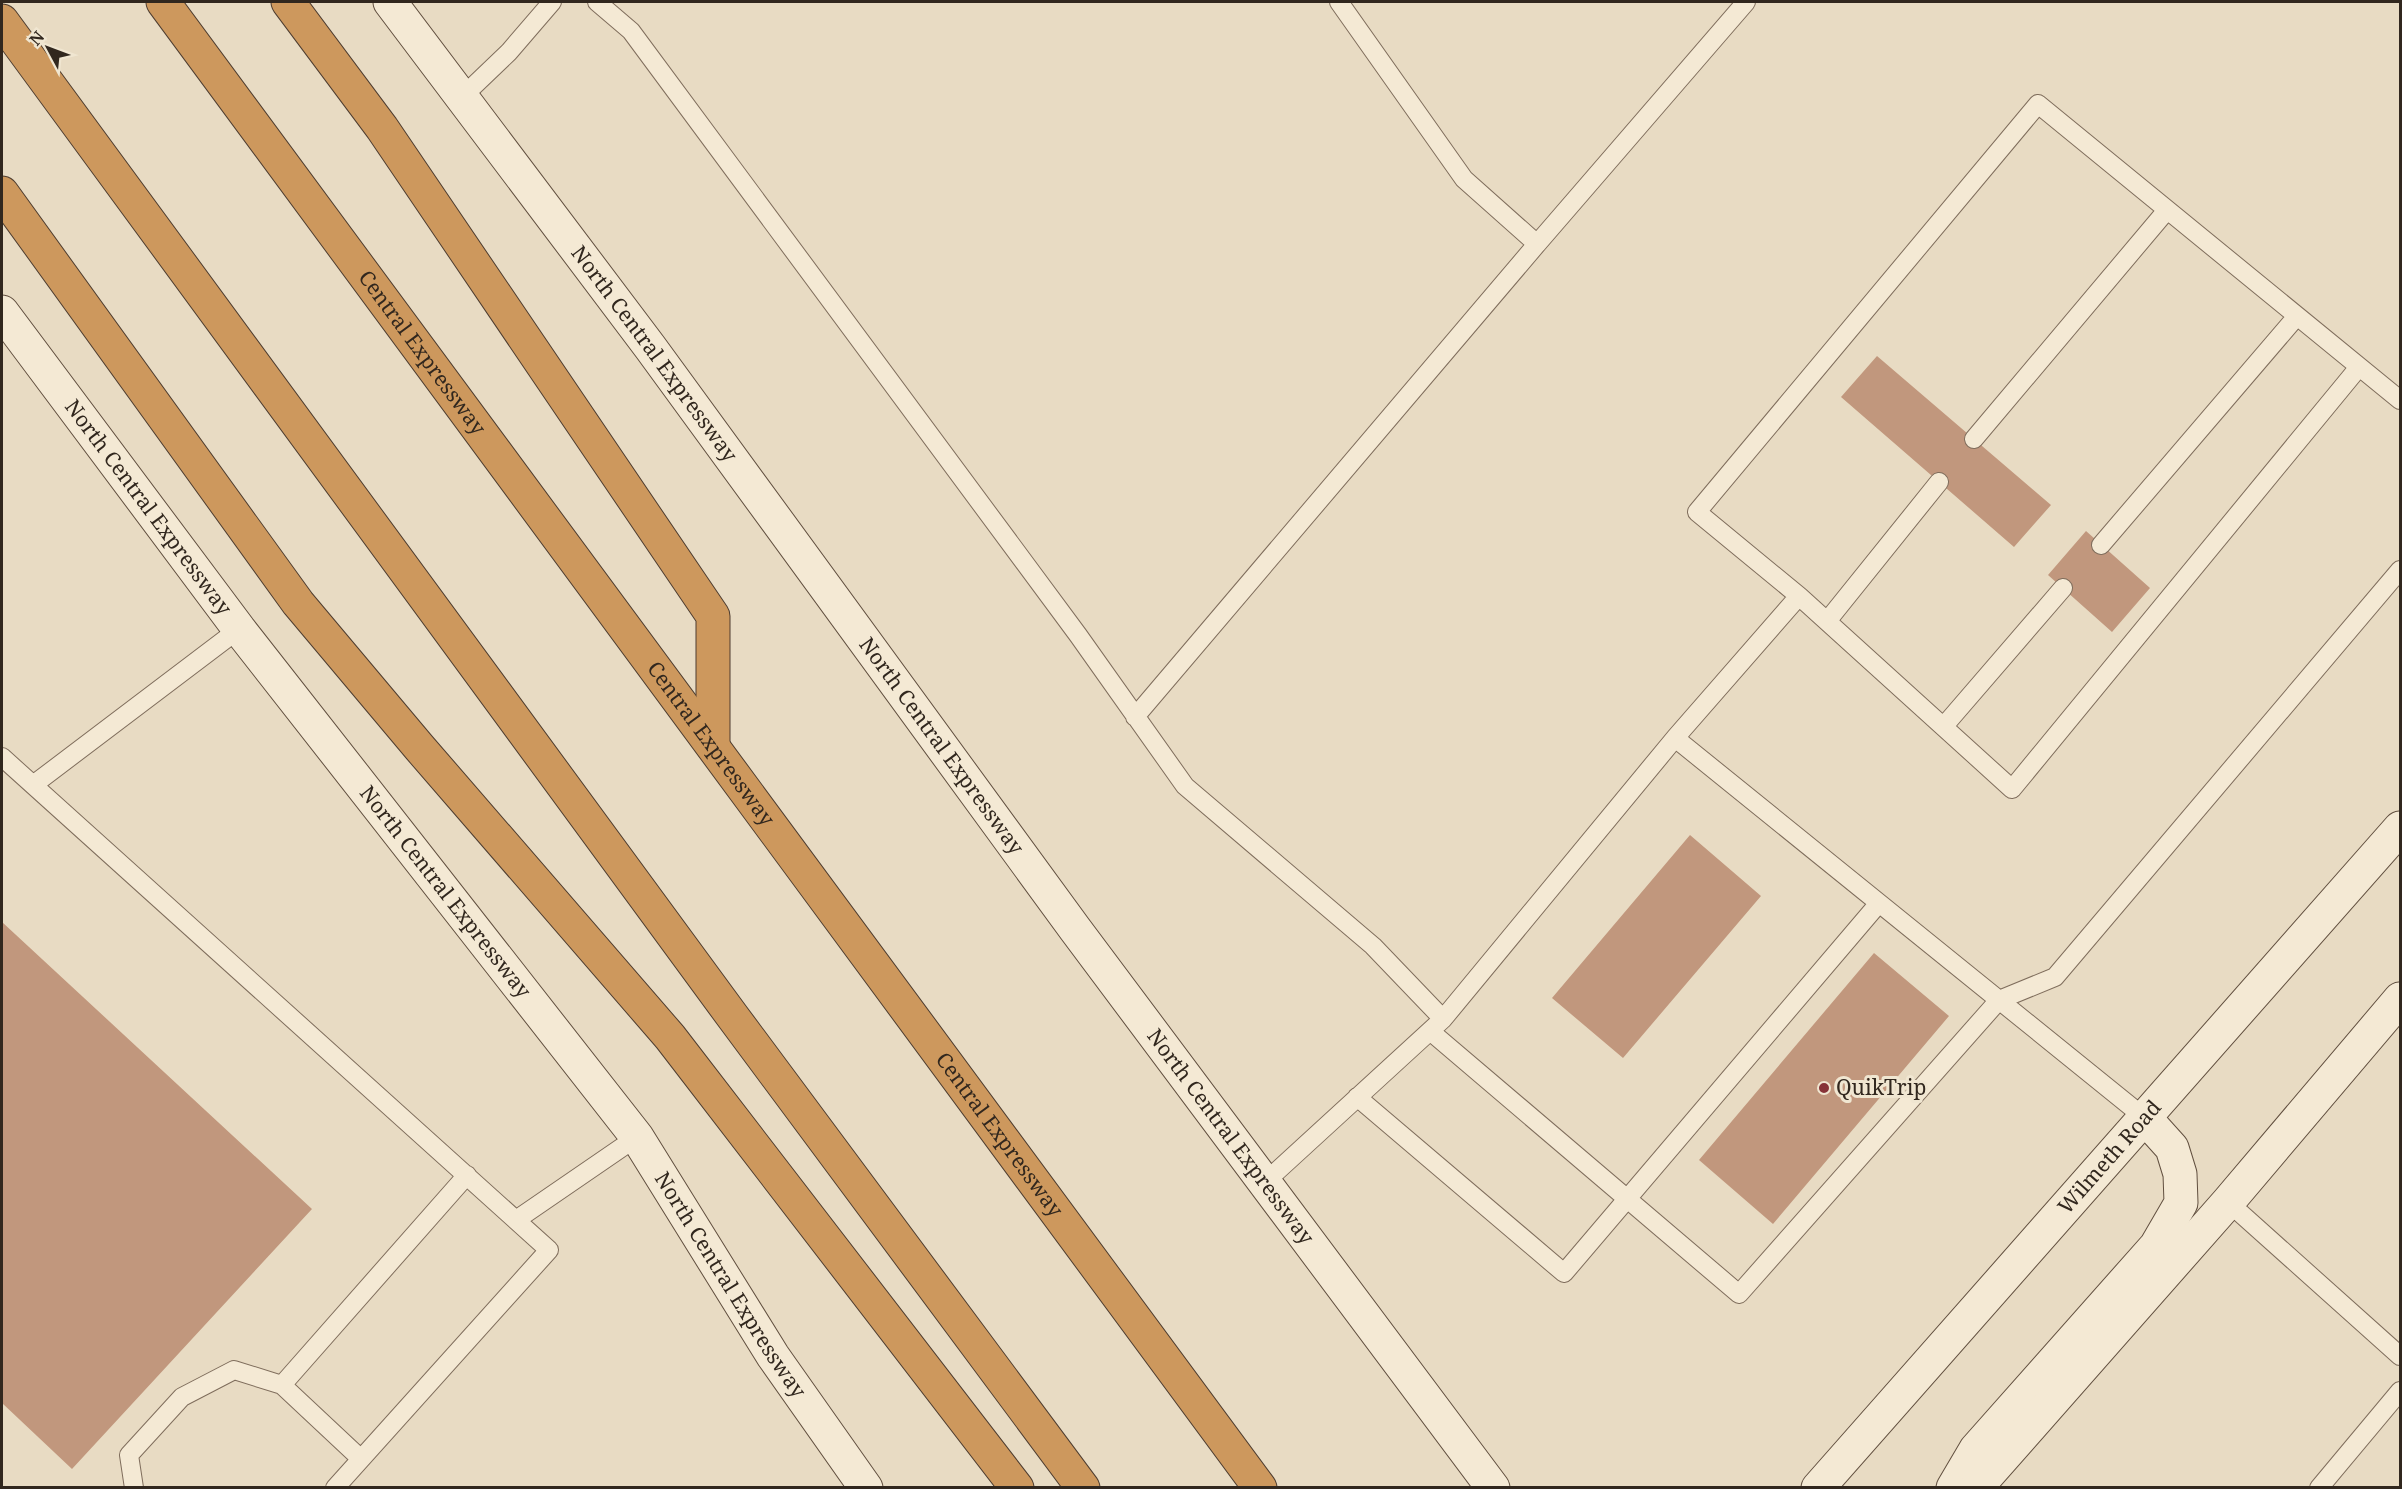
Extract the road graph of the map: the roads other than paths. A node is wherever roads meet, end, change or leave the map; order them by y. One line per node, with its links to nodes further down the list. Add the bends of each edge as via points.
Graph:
1 (163, 2): 28 (highway, Central Expressway)
2 (288, 2): 28 (highway, via 382,128 713,616)
3 (390, 2): 9 (main road, North Central Expressway)
4 (552, 2): 9 (lane, via 509,52)
5 (597, 2): 25 (lane, via 631,31)
6 (1339, 2): 12 (lane, via 1464,179)
7 (1746, 2): 12 (lane)
8 (2, 21): 52 (highway)
9 (462, 97): 40 (main road, North Central Expressway)
10 (2, 193): 51 (highway, via 298,603 670,1037)
11 (2167, 210): 14 (lane); 17 (lane); 22 (lane, via 2038,104 1697,512)
12 (1537, 244): 25 (lane)
13 (2, 312): 24 (main road, North Central Expressway)
14 (2297, 316): 15 (lane); 19 (lane)
15 (2359, 367): 16 (lane); 26 (lane, via 2012,789)
16 (2400, 400)
17 (1974, 439)
18 (1939, 482): 23 (lane)
19 (2102, 545)
20 (2400, 570): 34 (lane, via 2055,977)
21 (2063, 588): 26 (lane)
22 (1798, 596): 23 (lane); 27 (lane)
23 (1828, 620): 26 (lane)
24 (238, 629): 30 (lane); 38 (main road, North Central Expressway)
25 (1135, 717): 35 (lane, via 1185,786 1373,946)
26 (1944, 726)
27 (1676, 738): 32 (lane); 35 (lane)
28 (713, 746): 53 (highway, Central Expressway)
29 (2, 757): 30 (lane)
30 (33, 785): 39 (lane)
31 (2400, 828): 37 (main road, Wilmeth Road)
32 (1879, 903): 34 (lane); 41 (lane)
33 (2400, 999): 42 (main road)
34 (1999, 1000): 37 (lane); 41 (lane, via 1739,1294)
35 (1436, 1025): 36 (lane); 41 (lane)
36 (1357, 1097): 40 (lane); 41 (lane, via 1564,1273)
37 (2145, 1118): 55 (main road, Wilmeth Road); 56 (main road, via 2172,1148 2180,1174 2181,1203 2156,1246 1976,1449)
38 (637, 1137): 43 (lane); 50 (main road, North Central Expressway, via 773,1356)
39 (467, 1175): 43 (lane); 45 (lane)
40 (1264, 1183): 54 (main road, North Central Expressway)
41 (1626, 1198)
42 (2228, 1202): 44 (lane); 57 (main road)
43 (516, 1220): 47 (lane, via 549,1250)
44 (2400, 1356)
45 (282, 1385): 47 (lane); 48 (lane, via 234,1370 182,1397 129,1455)
46 (2400, 1391): 58 (lane)
47 (361, 1460): 49 (lane)
48 (134, 1488)
49 (335, 1488)
50 (866, 1488)
51 (1017, 1488)
52 (1083, 1488)
53 (1260, 1488)
54 (1493, 1488)
55 (1818, 1488)
56 (1953, 1488)
57 (1976, 1488)
58 (2319, 1488)

